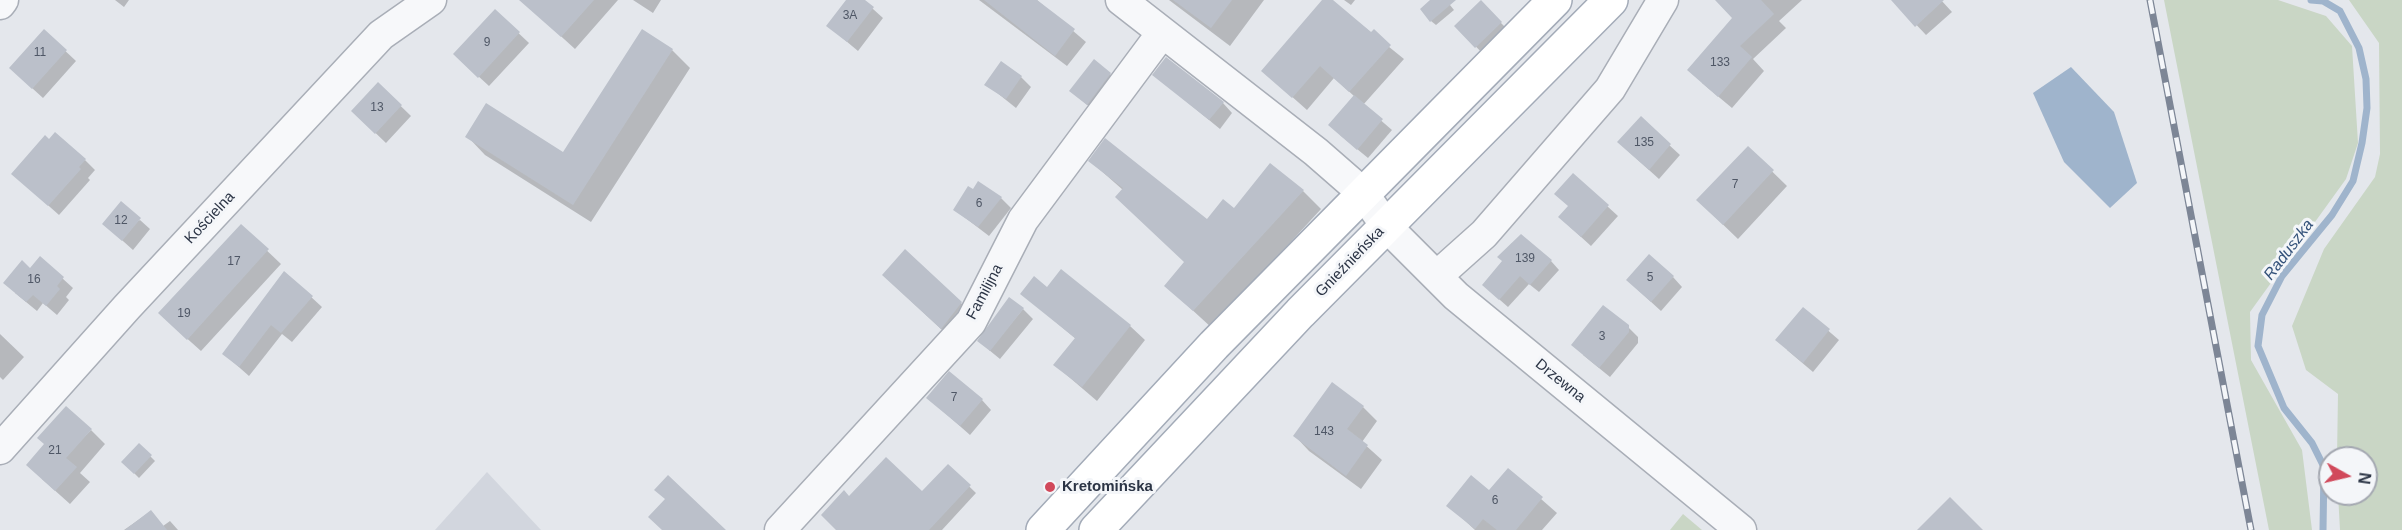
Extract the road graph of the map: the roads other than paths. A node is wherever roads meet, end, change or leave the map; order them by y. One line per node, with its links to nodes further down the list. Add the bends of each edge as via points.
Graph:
1 (3, 0): 7 (street)
2 (431, 0): 12 (street, Kościelna, via 381,35)
3 (1121, 0): 8 (street)
4 (1555, 0): 9 (main road)
5 (1611, 0): 10 (main road, Gnieźnieńska)
6 (1663, 0): 11 (street, via 1611,89 1484,234)
7 (0, 4)
8 (1162, 33): 9 (street); 13 (street, Familijna, via 1023,220 971,322)
9 (1363, 193): 10 (street); 14 (main road, via 1221,337)
10 (1386, 226): 11 (street, Drzewna); 15 (main road, Gnieźnieńska)
11 (1437, 276): 16 (street, Drzewna, via 1456,296)
12 (0, 449)
13 (780, 530)
14 (1043, 530)
15 (1096, 530)
16 (1741, 530)

